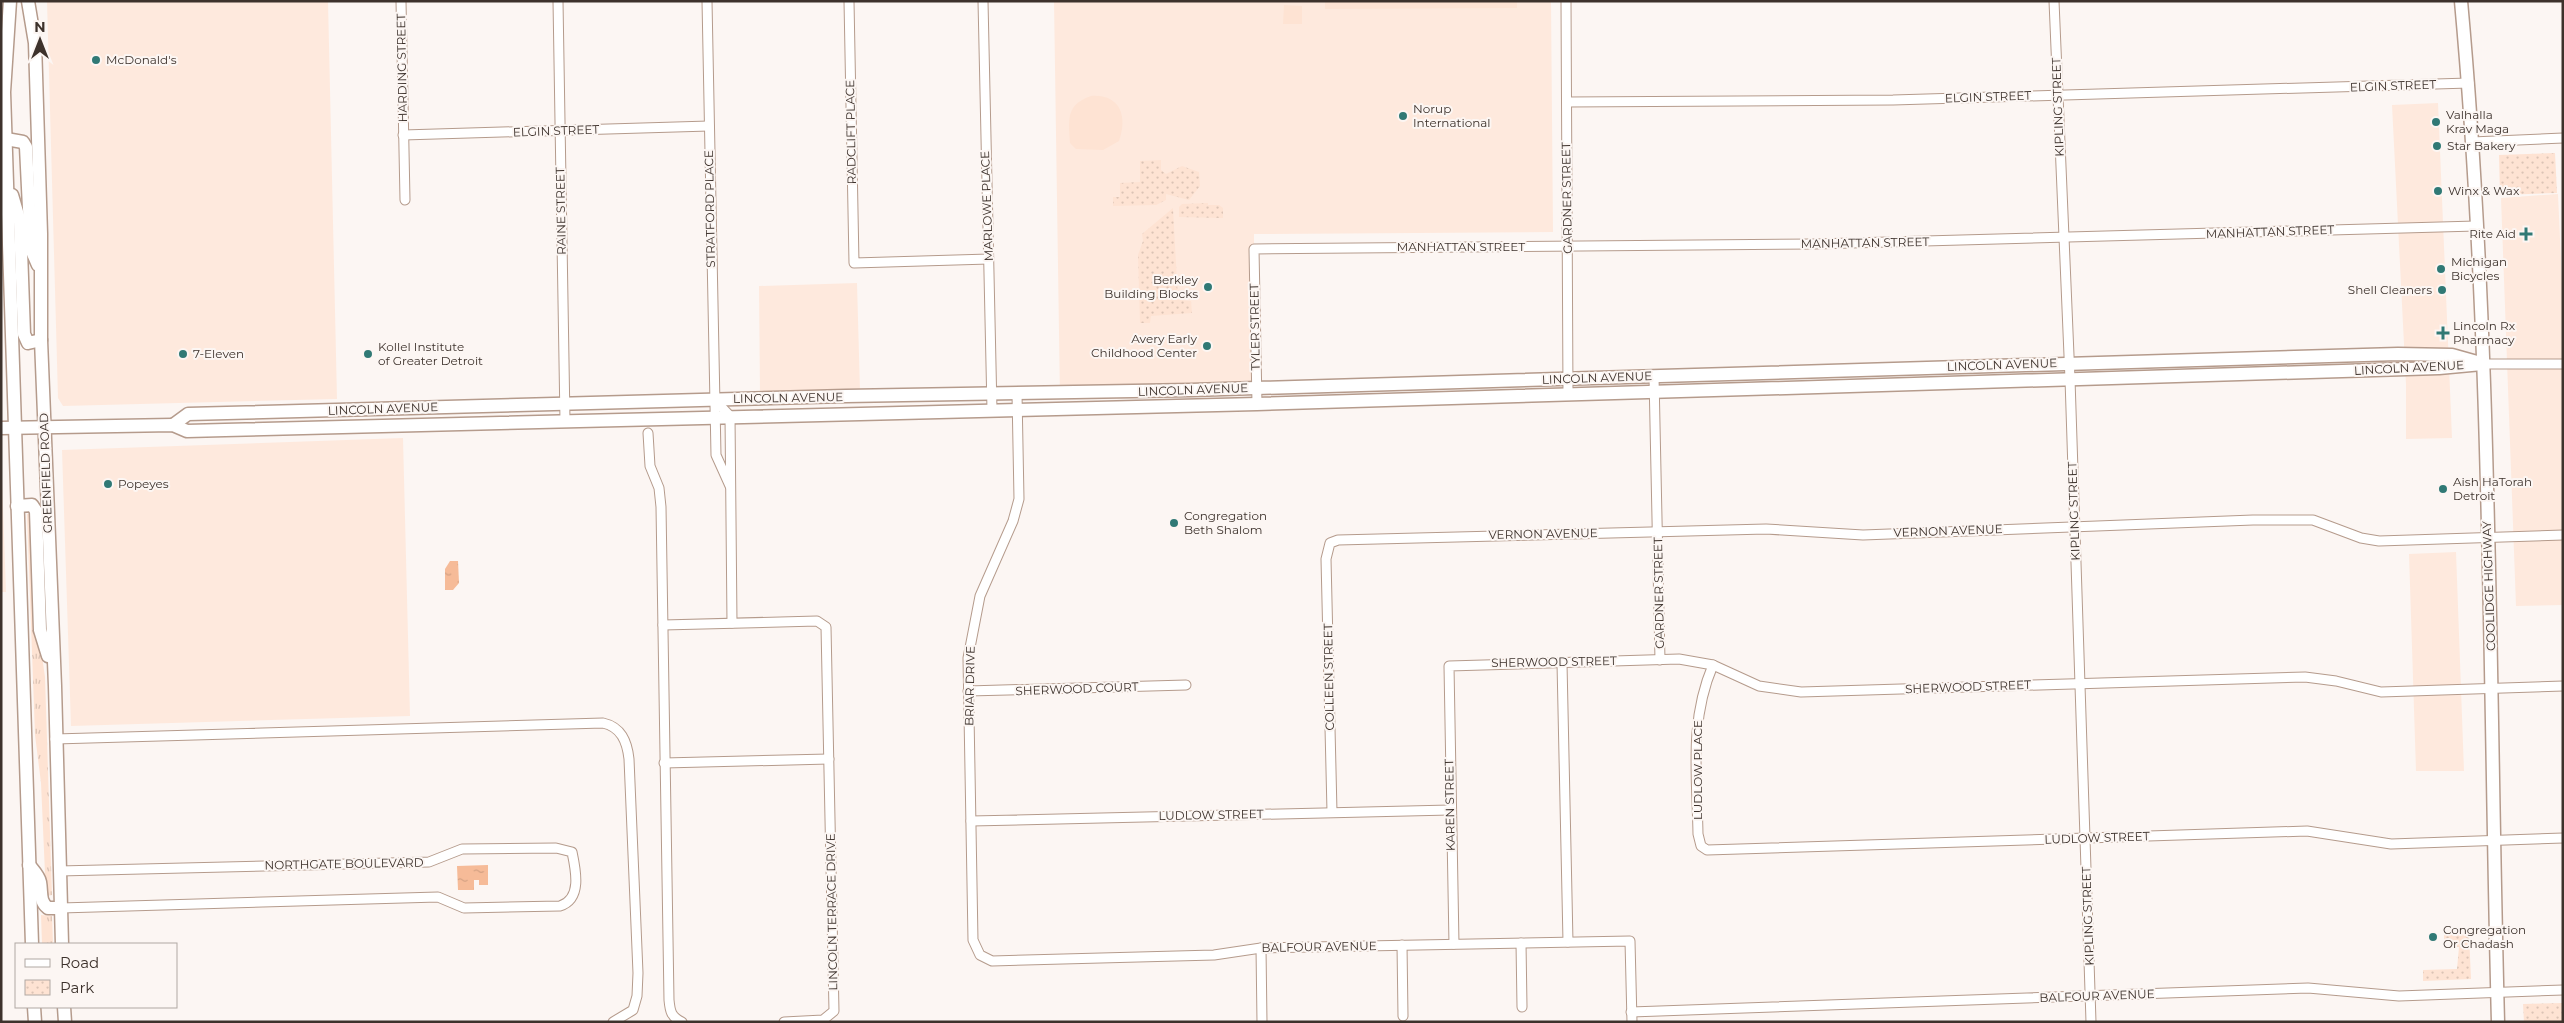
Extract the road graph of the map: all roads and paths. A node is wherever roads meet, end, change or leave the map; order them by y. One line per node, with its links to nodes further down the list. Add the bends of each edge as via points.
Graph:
1 (10, 1): 18 (street)
2 (28, 1): 27 (street, GREENFIELD ROAD, via 35,43)
3 (401, 1): 16 (street, HARDING STREET)
4 (558, 1): 15 (street, RAINE STREET)
5 (707, 1): 14 (street, STRATFORD PLACE)
6 (849, 1): 26 (street, RADCLIFT PLACE, via 854,263)
7 (983, 1): 26 (street, MARLOWE PLACE)
8 (1566, 1): 13 (street, GARDNER STREET)
9 (2054, 1): 12 (street, KIPLING STREET)
10 (2461, 1): 11 (street, COOLIDGE HIGHWAY)
11 (2469, 84): 12 (street, ELGIN STREET); 19 (street, COOLIDGE HIGHWAY)
12 (2058, 95): 13 (street, ELGIN STREET, via 1893,100); 23 (street, KIPLING STREET)
13 (1567, 102): 24 (street, GARDNER STREET)
14 (709, 126): 15 (street, ELGIN STREET); 43 (street, STRATFORD PLACE)
15 (560, 130): 16 (street, ELGIN STREET); 44 (street, RAINE STREET)
16 (404, 135): 21 (street, HARDING STREET)
17 (2563, 138): 19 (street)
18 (6, 139): 20 (street); 27 (street, via 23,142 26,147 31,249)
19 (2472, 142): 22 (street, COOLIDGE HIGHWAY)
20 (7, 178): 28 (street, via 20,222 24,334 28,342); 57 (street)
21 (405, 200)
22 (2476, 226): 23 (street, MANHATTAN STREET); 30 (street, COOLIDGE HIGHWAY)
23 (2064, 238): 24 (street, MANHATTAN STREET); 29 (street, KIPLING STREET)
24 (1568, 246): 25 (street, MANHATTAN STREET); 33 (street, GARDNER STREET)
25 (1254, 249): 35 (street, TYLER STREET)
26 (988, 259): 40 (street, MARLOWE PLACE)
27 (40, 267): 28 (street, GREENFIELD ROAD)
28 (41, 340): 55 (street, GREENFIELD ROAD)
29 (2070, 362): 30 (street, LINCOLN AVENUE, via 2398,354 2452,355); 32 (street, LINCOLN AVENUE); 34 (street, KIPLING STREET)
30 (2482, 364): 31 (street); 34 (street, LINCOLN AVENUE); 64 (street, COOLIDGE HIGHWAY)
31 (2563, 364)
32 (1654, 377): 33 (street, LINCOLN AVENUE); 39 (street, GARDNER STREET)
33 (1568, 379): 35 (street, LINCOLN AVENUE); 42 (street, GARDNER STREET)
34 (2070, 379): 39 (street, LINCOLN AVENUE); 61 (street, KIPLING STREET)
35 (1256, 388): 36 (street, LINCOLN AVENUE); 45 (street, TYLER STREET)
36 (1191, 390): 38 (street, LINCOLN AVENUE); 46 (street)
37 (1068, 393): 38 (street, LINCOLN AVENUE); 41 (street, LINCOLN AVENUE); 48 (street)
38 (1091, 393): 47 (street)
39 (1655, 393): 42 (street, LINCOLN AVENUE); 62 (street, GARDNER STREET)
40 (992, 394): 41 (street, LINCOLN AVENUE); 43 (street, LINCOLN AVENUE); 49 (street, MARLOWE PLACE)
41 (1017, 394): 50 (street, BRIAR DRIVE)
42 (1568, 395): 45 (street, LINCOLN AVENUE)
43 (715, 400): 44 (street, LINCOLN AVENUE); 51 (street); 52 (street, STRATFORD PLACE)
44 (564, 403): 53 (street, RAINE STREET); 54 (street, LINCOLN AVENUE, via 188,414)
45 (1257, 404): 46 (street, LINCOLN AVENUE)
46 (1191, 406): 47 (street, LINCOLN AVENUE)
47 (1092, 408): 48 (street, LINCOLN AVENUE)
48 (1068, 409): 50 (street, LINCOLN AVENUE)
49 (992, 410): 50 (street, LINCOLN AVENUE); 51 (street, LINCOLN AVENUE)
50 (1017, 410): 77 (street, BRIAR DRIVE, via 1019,499 1013,521 980,596 971,638)
51 (730, 416): 52 (street, LINCOLN AVENUE); 59 (street)
52 (715, 417): 53 (street, LINCOLN AVENUE); 59 (street, via 716,455)
53 (565, 421): 54 (street, LINCOLN AVENUE, via 187,431)
54 (173, 425): 55 (street, LINCOLN AVENUE)
55 (44, 427): 57 (street, LINCOLN AVENUE); 72 (street, GREENFIELD ROAD)
56 (1, 428): 57 (street, LINCOLN AVENUE)
57 (15, 428): 60 (street)
58 (648, 433): 67 (street, via 650,466 659,488 661,507)
59 (730, 486): 66 (street)
60 (17, 506): 72 (street, via 32,505 36,511 40,630); 88 (street)
61 (2075, 526): 62 (street, VERNON AVENUE, via 1863,534 1766,529); 64 (street, VERNON AVENUE, via 2313,520 2378,541); 73 (street, KIPLING STREET)
62 (1658, 531): 65 (street, VERNON AVENUE, via 1349,538); 68 (street, GARDNER STREET)
63 (2563, 535): 64 (street, VERNON AVENUE)
64 (2488, 537): 76 (street, COOLIDGE HIGHWAY)
65 (1330, 543): 82 (street, COLLEEN STREET, via 1326,559)
66 (732, 623): 67 (street, LINCOLN TERRACE DRIVE); 79 (street, LINCOLN TERRACE DRIVE, via 817,621 826,628)
67 (663, 625): 80 (street)
68 (1660, 660): 69 (street, SHERWOOD STREET); 70 (street, SHERWOOD STREET)
69 (1562, 662): 71 (street, SHERWOOD STREET); 91 (street)
70 (1713, 665): 73 (street, SHERWOOD STREET, via 1759,686 1800,692); 87 (street, LUDLOW PLACE, via 1700,702 1696,727)
71 (1449, 666): 81 (street, KAREN STREET)
72 (53, 673): 78 (street, GREENFIELD ROAD)
73 (2080, 683): 76 (street, SHERWOOD STREET, via 2305,676 2381,692); 85 (street, KIPLING STREET)
74 (1186, 685): 77 (street, SHERWOOD COURT)
75 (2563, 686): 76 (street, SHERWOOD STREET)
76 (2492, 688): 86 (street, COOLIDGE HIGHWAY)
77 (968, 691): 83 (street, BRIAR DRIVE)
78 (55, 739): 89 (street, GREENFIELD ROAD); 109 (street, via 603,722 614,725 628,748 638,973 633,1010)
79 (829, 759): 80 (street); 111 (street, LINCOLN TERRACE DRIVE, via 834,1012 823,1020)
80 (664, 763): 110 (street, via 669,1000 674,1018)
81 (1450, 810): 82 (street, LUDLOW STREET); 95 (street, KAREN STREET)
82 (1332, 812): 83 (street, LUDLOW STREET)
83 (971, 821): 98 (street, BRIAR DRIVE, via 973,940)
84 (2563, 838): 86 (street, LUDLOW STREET)
85 (2085, 839): 86 (street, LUDLOW STREET, via 2307,831 2391,844); 87 (street, LUDLOW STREET, via 1714,850); 101 (street, KIPLING STREET)
86 (2492, 840): 100 (street, COOLIDGE HIGHWAY)
87 (1701, 846)
88 (30, 865): 90 (street, via 40,880 44,905); 92 (street)
89 (59, 871): 90 (street, GREENFIELD ROAD); 90 (street, NORTHGATE BOULEVARD, via 429,862 462,849 556,848 572,852 575,865 575,892 568,903 560,906 464,908 438,897)
90 (60, 908): 93 (street, GREENFIELD ROAD)
91 (1568, 942): 94 (street, BALFOUR AVENUE); 105 (street, BALFOUR AVENUE, via 1630,941)
92 (32, 943)
93 (62, 943)
94 (1521, 943): 95 (street, BALFOUR AVENUE); 102 (street)
95 (1454, 944): 96 (street, BALFOUR AVENUE)
96 (1402, 945): 97 (street, BALFOUR AVENUE); 106 (street)
97 (1261, 948): 98 (street, BALFOUR AVENUE, via 1214,955 1041,960 992,961); 112 (street)
98 (980, 956)
99 (2563, 990): 100 (street, BALFOUR AVENUE)
100 (2497, 992): 101 (street, BALFOUR AVENUE, via 2399,996 2308,988); 115 (street, COOLIDGE HIGHWAY)
101 (2090, 996): 105 (street, BALFOUR AVENUE); 114 (street, KIPLING STREET)
102 (1522, 1007)
103 (34, 1008): 107 (street)
104 (64, 1008): 108 (street)
105 (1631, 1012): 113 (street)
106 (1403, 1016)
107 (35, 1022)
108 (65, 1022)
109 (613, 1022)
110 (682, 1022)
111 (784, 1022)
112 (1262, 1022)
113 (1632, 1022)
114 (2091, 1022)
115 (2498, 1022)

